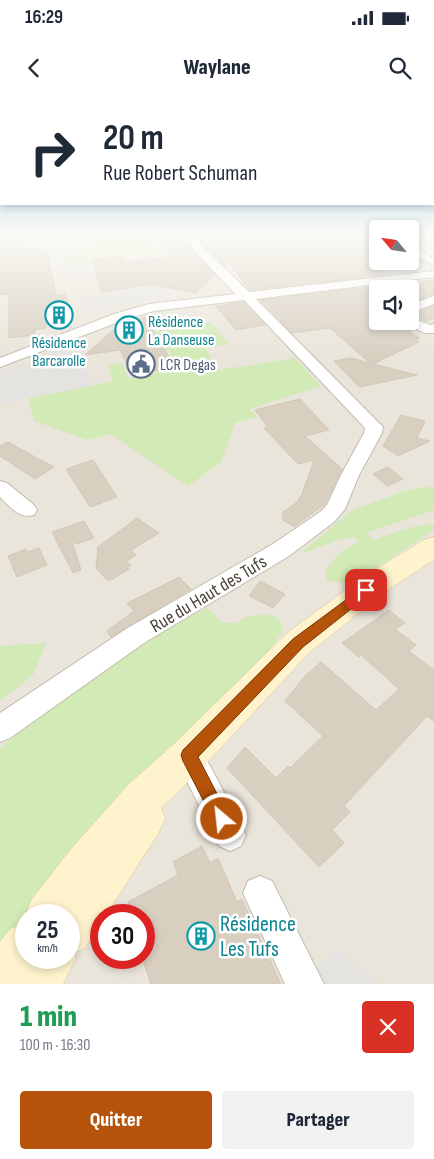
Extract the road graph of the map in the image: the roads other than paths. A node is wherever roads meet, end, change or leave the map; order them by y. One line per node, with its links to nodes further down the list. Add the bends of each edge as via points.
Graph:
1 (225, 275): 3 (street)
2 (423, 275): 3 (street)
3 (245, 296): 9 (street, via 141,310); 14 (street, Rue du Haut des Tufs, via 374,427 374,433 335,509 297,539 135,636)
4 (434, 300): 5 (street)
5 (419, 306)
6 (419, 325): 7 (street, via 430,330)
7 (434, 328)
8 (0, 354): 9 (street)
9 (26, 354): 10 (street)
10 (0, 363)
11 (0, 487): 12 (street)
12 (27, 510)
13 (434, 547): 15 (main road, via 380,581 298,643)
14 (0, 729)
15 (188, 755): 16 (street); 18 (main road, via 124,818); 19 (main road)
16 (230, 835)
17 (260, 893): 24 (street)
18 (56, 904)
19 (80, 915)
20 (15, 962): 22 (main road)
21 (45, 969): 23 (main road)
22 (0, 984)
23 (36, 984)
24 (305, 984)

